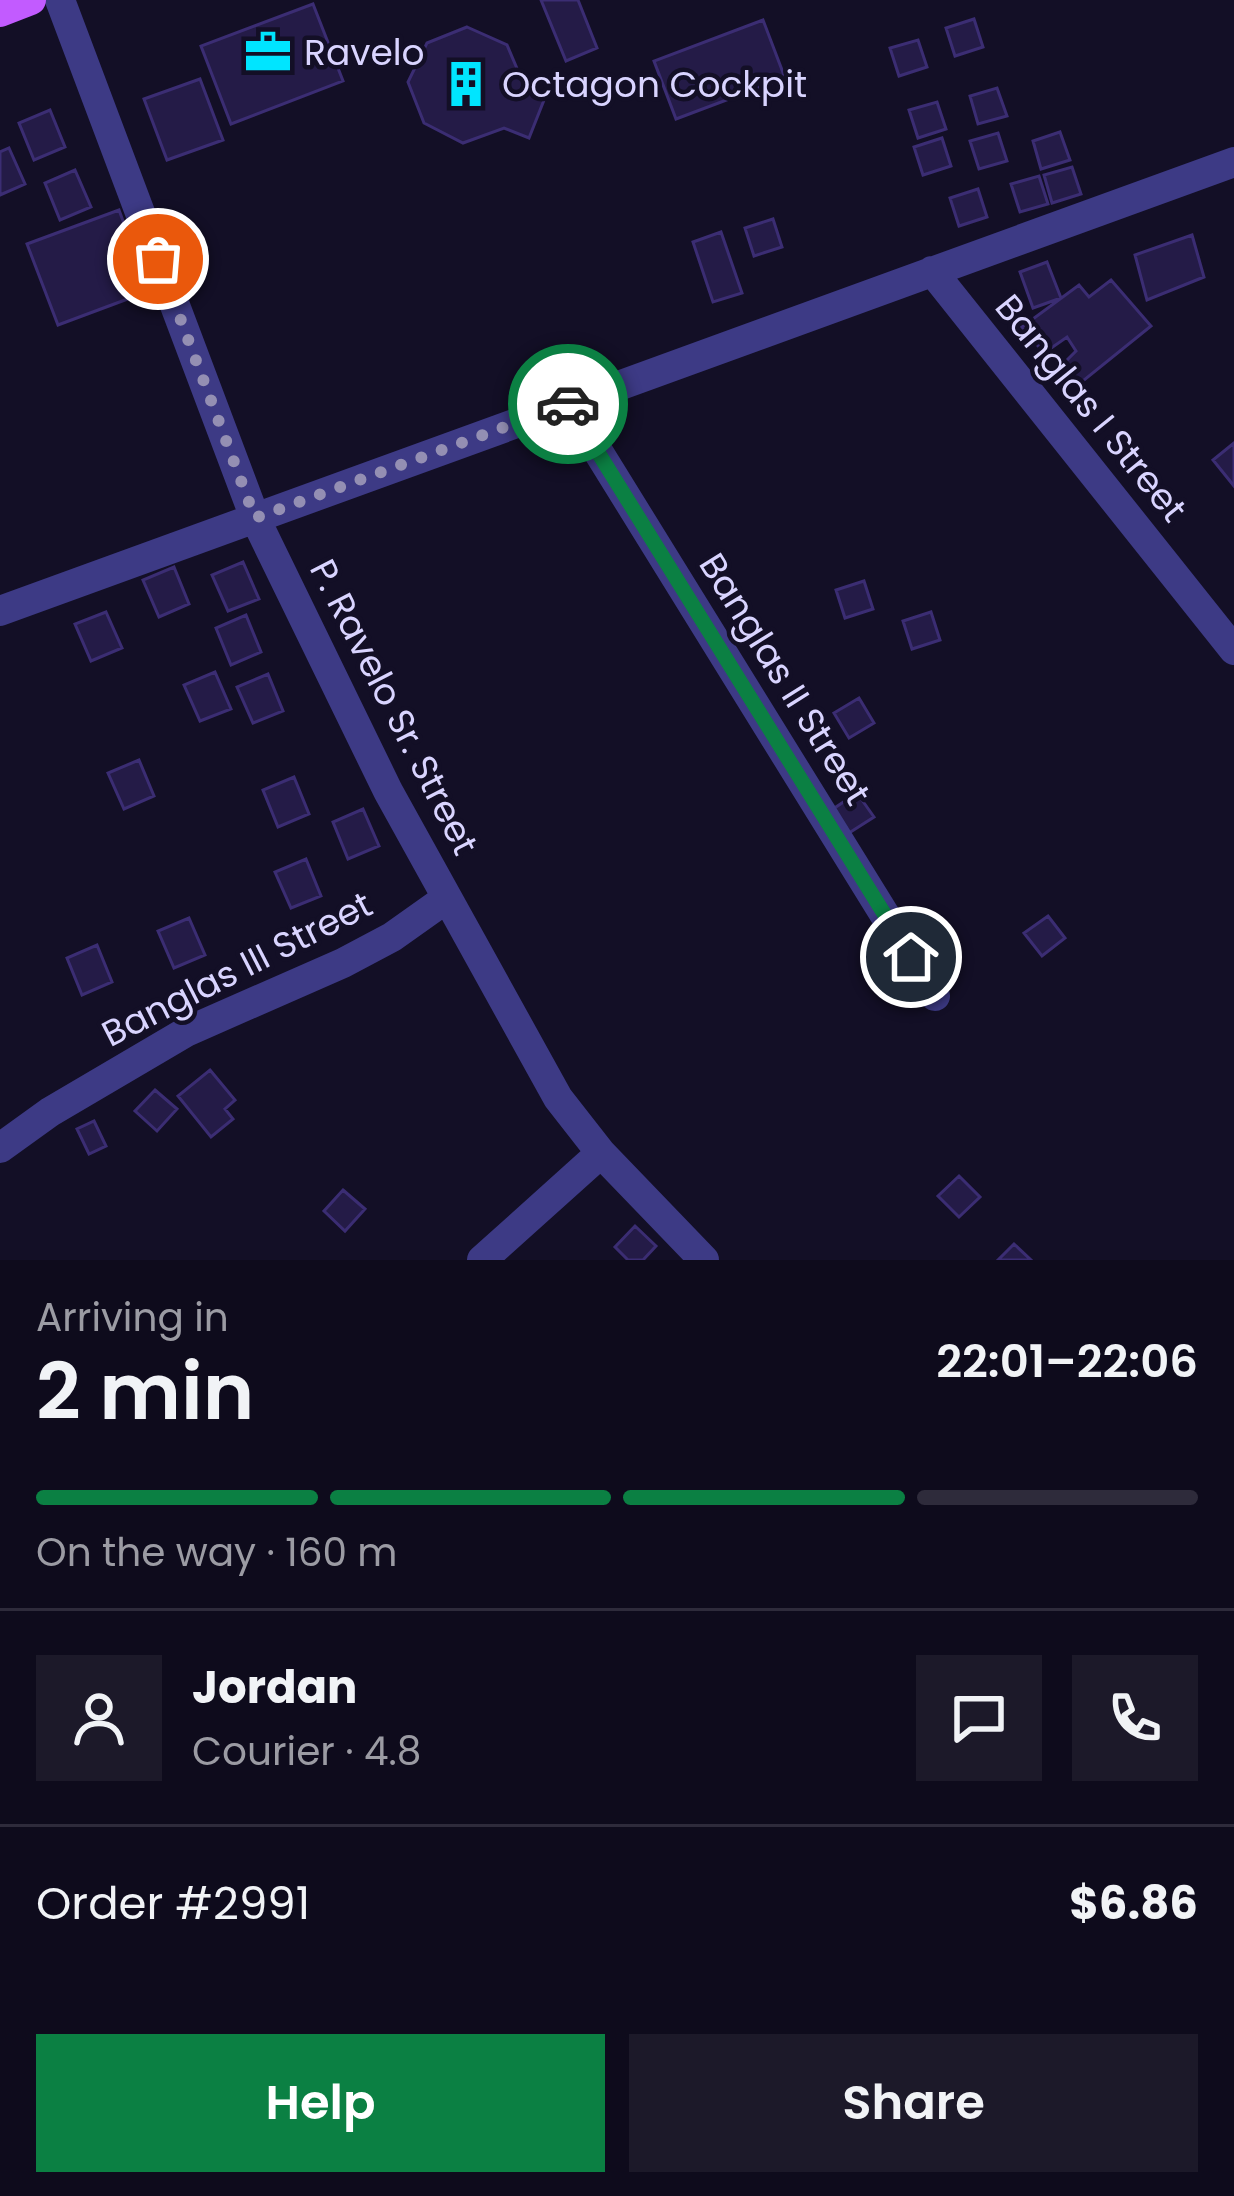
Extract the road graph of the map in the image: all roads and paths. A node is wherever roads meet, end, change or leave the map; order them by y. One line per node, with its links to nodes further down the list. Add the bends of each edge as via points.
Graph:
1 (31, 0): 3 (main road)
2 (60, 0): 7 (street, P. Ravelo Sr. Street)
3 (0, 12)
4 (1234, 162): 5 (street)
5 (932, 271): 6 (street); 9 (street, Banglas I Street)
6 (568, 403): 7 (street); 11 (street, Banglas II Street)
7 (255, 518): 8 (street); 10 (street, P. Ravelo Sr. Street)
8 (0, 611)
9 (1234, 650)
10 (447, 898): 12 (street, Banglas III Street, via 343,963 186,1032); 13 (street, P. Ravelo Sr. Street, via 558,1098)
11 (935, 996)
12 (0, 1148)
13 (602, 1153): 14 (street); 15 (street, P. Ravelo Sr. Street)
14 (482, 1260)
15 (704, 1260)

